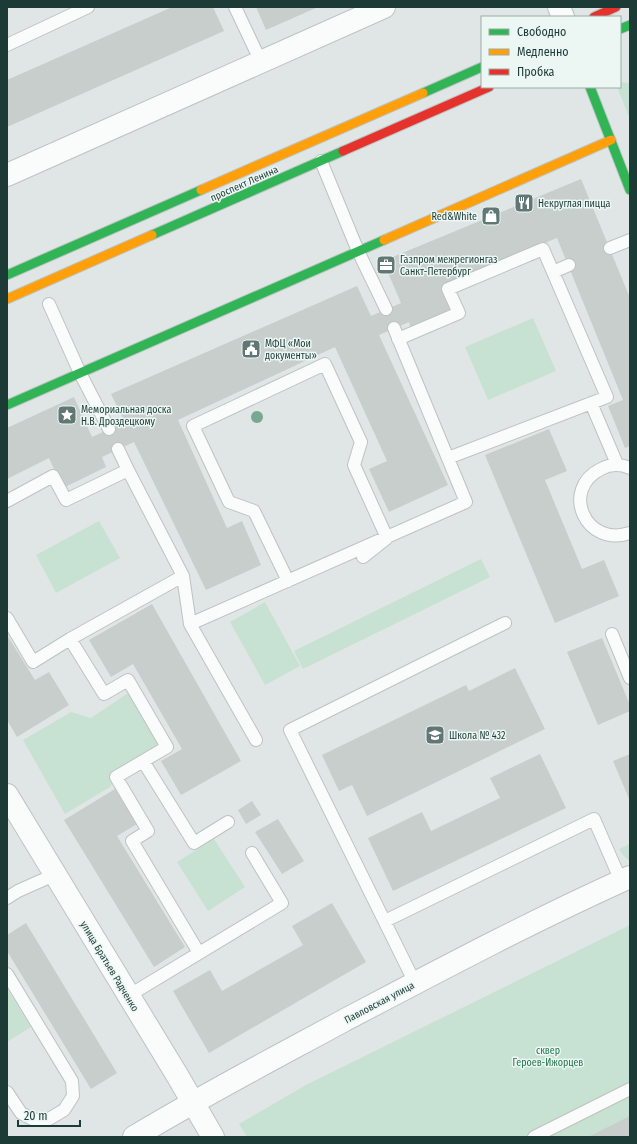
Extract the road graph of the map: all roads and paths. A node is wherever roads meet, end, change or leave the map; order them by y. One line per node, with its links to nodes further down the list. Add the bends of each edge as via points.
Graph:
1 (88, 7): 6 (lane)
2 (235, 7): 7 (lane)
3 (384, 7): 7 (street)
4 (616, 7): 5 (main road)
5 (596, 16)
6 (7, 45)
7 (261, 62): 13 (street)
8 (481, 67): 20 (main road, проспект Ленина)
9 (487, 88): 12 (main road, проспект Ленина)
10 (590, 88): 11 (main road)
11 (611, 140): 14 (main road); 17 (main road)
12 (321, 160): 17 (lane); 21 (main road, проспект Ленина)
13 (7, 175)
14 (630, 190)
15 (630, 240): 16 (lane)
16 (610, 248)
17 (358, 251): 23 (lane); 24 (main road)
18 (569, 265): 19 (lane)
19 (553, 272): 25 (lane, via 607,397); 29 (lane, via 543,249 448,289 458,313 396,334)
20 (7, 275)
21 (7, 298)
22 (49, 304): 24 (lane)
23 (386, 309)
24 (80, 373): 26 (main road); 27 (lane)
25 (591, 403): 29 (lane); 30 (lane)
26 (7, 405)
27 (109, 429)
28 (118, 449): 32 (lane)
29 (448, 458): 35 (lane, via 466,502)
30 (617, 464): 31 (lane); 34 (lane, via 605,466 587,479 580,501 582,512 587,522 606,535)
31 (630, 468)
32 (128, 470): 33 (lane, via 66,500 53,476); 37 (lane)
33 (7, 501)
34 (630, 533)
35 (387, 538): 36 (lane); 38 (lane); 38 (lane, via 354,465 361,442 325,364 193,426 229,502 254,512)
36 (363, 557)
37 (183, 576): 41 (lane); 43 (lane)
38 (288, 581): 41 (lane)
39 (7, 618): 43 (lane, via 33,662)
40 (505, 623): 53 (lane, via 290,730)
41 (190, 624): 45 (lane)
42 (612, 634): 44 (lane)
43 (70, 639): 46 (lane, via 104,694 128,680 167,747)
44 (630, 678)
45 (256, 740)
46 (143, 761): 48 (lane, via 194,843); 54 (lane, via 116,777 148,831 132,841)
47 (7, 796): 50 (street, улица Братьев Радченко)
48 (228, 822)
49 (252, 854): 54 (lane, via 282,903)
50 (54, 875): 52 (lane); 57 (street, улица Братьев Радченко)
51 (626, 879): 53 (lane, via 594,819); 56 (street, Павловская улица, via 546,916)
52 (7, 898)
53 (385, 921): 56 (lane)
54 (199, 953): 57 (lane)
55 (7, 974): 59 (lane, via 72,1081 72,1096 64,1110 49,1119 34,1120 21,1113)
56 (415, 983): 60 (street, Павловская улица)
57 (128, 996): 60 (street, улица Братьев Радченко)
58 (630, 1089): 63 (lane)
59 (7, 1092)
60 (193, 1102): 61 (street, Павловская улица); 62 (street, улица Братьев Радченко)
61 (134, 1137)
62 (213, 1137)
63 (534, 1137)

